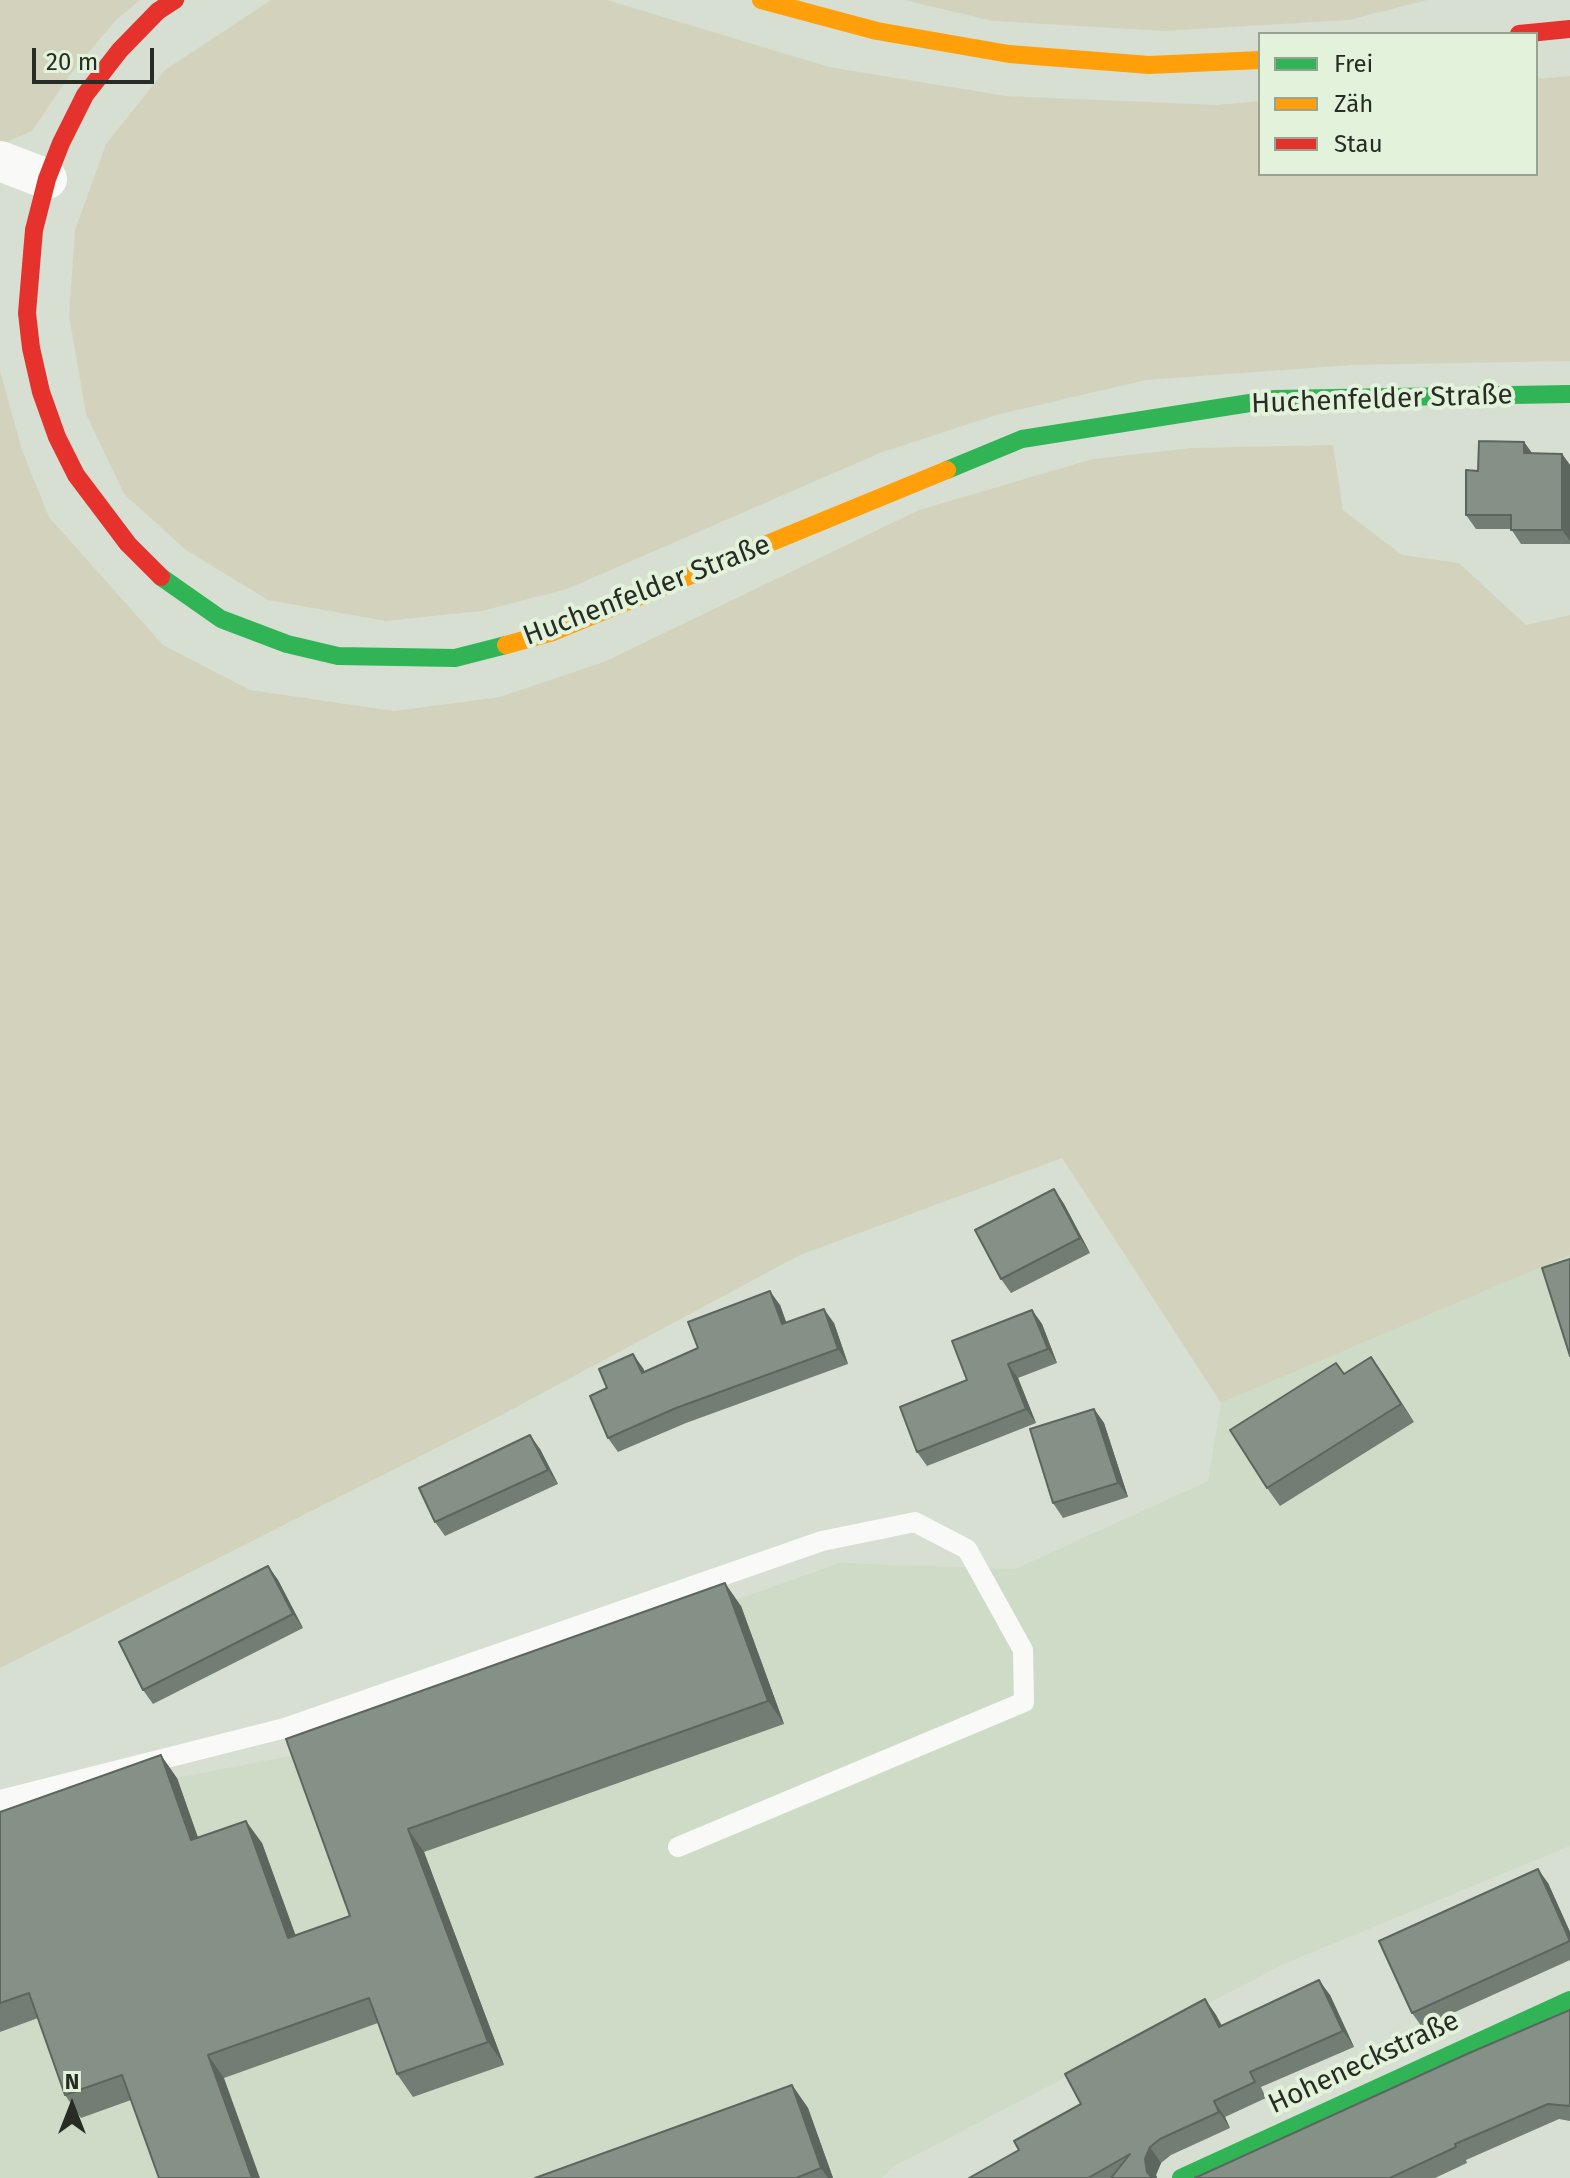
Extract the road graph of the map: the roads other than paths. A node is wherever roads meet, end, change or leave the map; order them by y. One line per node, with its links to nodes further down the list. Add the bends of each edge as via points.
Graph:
1 (175, 0): 7 (main road, Huchenfelder Straße, via 120,50 85,95)
2 (761, 0): 5 (main road, via 877,31 1009,54 1149,65)
3 (1570, 29): 4 (main road)
4 (1538, 32)
5 (1258, 60)
6 (0, 161): 7 (street)
7 (47, 179): 8 (main road, Huchenfelder Straße, via 34,230 27,313 41,392 76,475 128,544 162,578 221,619 338,656 455,658 553,632 1022,439 1275,399)
8 (1570, 394)
9 (0, 1800): 10 (lane, via 285,1728 822,1541 915,1522 967,1549 1023,1650 1024,1702)
10 (678, 1847)
11 (1570, 2000): 12 (main road, Hoheneckstraße)
12 (1181, 2178)

